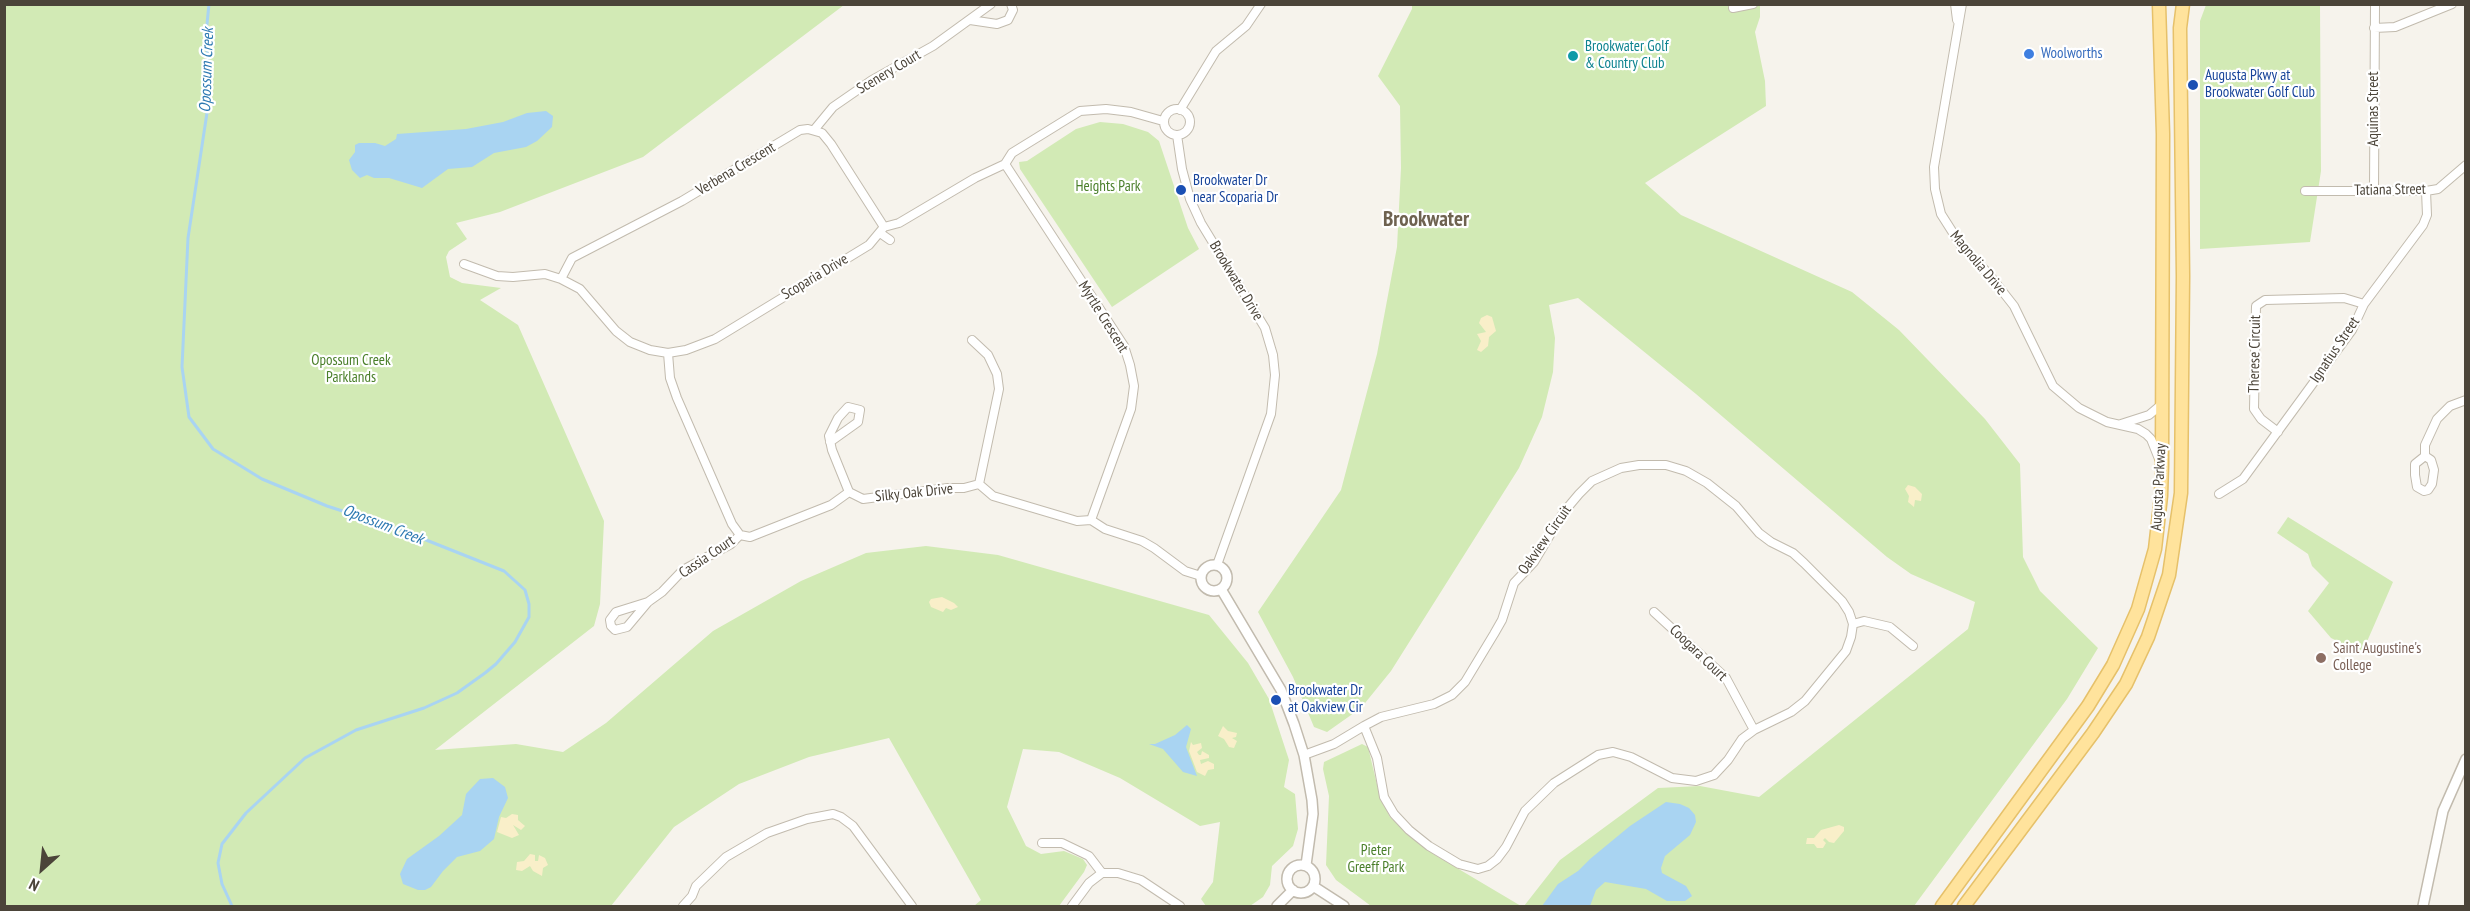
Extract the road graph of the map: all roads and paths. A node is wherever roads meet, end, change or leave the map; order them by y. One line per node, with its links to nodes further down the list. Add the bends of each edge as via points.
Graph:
1 (991, 4): 12 (street, Scenery Court)
2 (1011, 4): 12 (street, via 1013,10 1008,20 998,24)
3 (1261, 4): 15 (street, via 1246,26 1216,51)
4 (1752, 4): 11 (street)
5 (1955, 4): 13 (street, Magnolia Drive)
6 (1962, 4): 13 (street, Magnolia Drive)
7 (2159, 4): 32 (main road, Augusta Parkway, via 2163,114)
8 (2183, 4): 66 (main road, Augusta Parkway, via 2181,483 2169,575 2148,637 2126,684)
9 (2375, 4): 14 (street, Aquinas Street)
10 (2452, 4): 14 (street, via 2395,27)
11 (1734, 8)
12 (970, 20): 17 (street, Scenery Court, via 833,107)
13 (1957, 20): 33 (street, Magnolia Drive, via 1934,167 1941,214 1962,247 2014,306 2053,386 2079,408)
14 (2374, 28): 22 (street, Aquinas Street)
15 (1180, 110): 16 (street, via 1168,112); 18 (street, Brookwater Drive, via 1190,122 1187,130)
16 (1163, 121): 18 (street, via 1166,130); 19 (street, Scoparia Drive, via 1125,111 1080,111 1012,153)
17 (814, 130): 24 (street, via 831,144); 27 (street, Verbena Crescent, via 800,130 682,201 572,258)
18 (1177, 135): 43 (street, Brookwater Drive, via 1190,199 1258,314 1273,355 1275,375 1271,414)
19 (1005, 165): 24 (street, Scoparia Drive); 41 (street, Myrtle Crescent, via 1124,346 1131,365 1131,409)
20 (2466, 165): 23 (street, Tatiana Street, via 2438,189)
21 (2306, 191): 22 (street, Tatiana Street)
22 (2374, 191): 23 (street, Tatiana Street)
23 (2426, 191): 28 (street, Ignatius Street, via 2427,215 2422,225)
24 (882, 230): 25 (street); 30 (street, Scoparia Drive, via 868,245 715,339)
25 (890, 240)
26 (464, 264): 27 (street, Scoparia Drive, via 497,276 545,274)
27 (561, 279): 30 (street, Scoparia Drive, via 580,289 630,342)
28 (2364, 304): 34 (street, Ignatius Street, via 2352,330); 34 (street, Therese Circuit, via 2344,298 2265,300 2256,306 2254,409)
29 (972, 340): 38 (street, via 988,355 998,374 999,389)
30 (668, 353): 42 (street, via 677,398 732,525)
31 (2466, 400): 36 (street, via 2450,406 2437,419 2425,445)
32 (2162, 404): 33 (street, via 2149,415); 37 (main road, Augusta Parkway)
33 (2119, 424): 37 (street, Magnolia Drive, via 2146,434)
34 (2278, 432): 40 (street, Ignatius Street, via 2243,478)
35 (830, 442): 35 (street, via 838,418 848,407 860,410 858,422); 39 (street)
36 (2425, 456)
37 (2162, 465): 65 (main road, Augusta Parkway, via 2155,549 2138,609 2113,666)
38 (979, 484): 39 (street, Silky Oak Drive, via 862,499); 41 (street, via 993,496 1077,521)
39 (849, 492): 42 (street, via 831,505 750,537)
40 (2219, 494)
41 (1091, 520): 44 (street, via 1142,541 1185,571)
42 (740, 535): 46 (street, Cassia Court, via 683,570)
43 (1217, 565): 44 (street, via 1208,566); 45 (street, via 1228,576)
44 (1201, 576): 45 (street, via 1205,588)
45 (1221, 590): 52 (street, via 1281,690)
46 (648, 602): 46 (street, Cassia Court, via 627,627 615,630 611,626 616,612)
47 (1654, 612): 51 (street, Coogara Court, via 1726,678)
48 (1853, 624): 49 (street, via 1864,621 1890,627); 50 (street, Oakview Circuit, via 1842,601 1804,563 1759,533 1736,506 1707,483 1666,465 1620,468 1592,482 1563,513 1534,562 1514,583 1502,620 1465,682 1452,695 1434,704 1381,717); 51 (street, via 1846,651 1804,701)
49 (1913, 646)
50 (1364, 726): 51 (street, via 1377,758 1384,797 1394,814 1429,846 1459,864 1478,869 1497,859 1525,812 1554,783 1598,755 1613,752 1672,778 1696,781 1714,775); 52 (street, Oakview Circuit, via 1334,744)
51 (1754, 730)
52 (1304, 755): 55 (street, via 1313,814)
53 (2466, 759): 67 (street, via 2443,811)
54 (1042, 843): 56 (street, via 1062,843 1089,856)
55 (1306, 865): 57 (street, via 1314,873); 58 (street, via 1295,866 1288,873)
56 (1102, 873): 61 (street); 62 (street, via 1141,880)
57 (1313, 886): 58 (street, via 1306,892); 64 (street)
58 (1293, 890): 63 (street)
59 (688, 905): 60 (street, via 696,886 726,857 767,833 833,814 853,826)
60 (912, 906)
61 (1072, 906)
62 (1180, 906)
63 (1276, 906)
64 (1344, 906)
65 (1942, 906)
66 (1964, 906)
67 (2423, 906)

